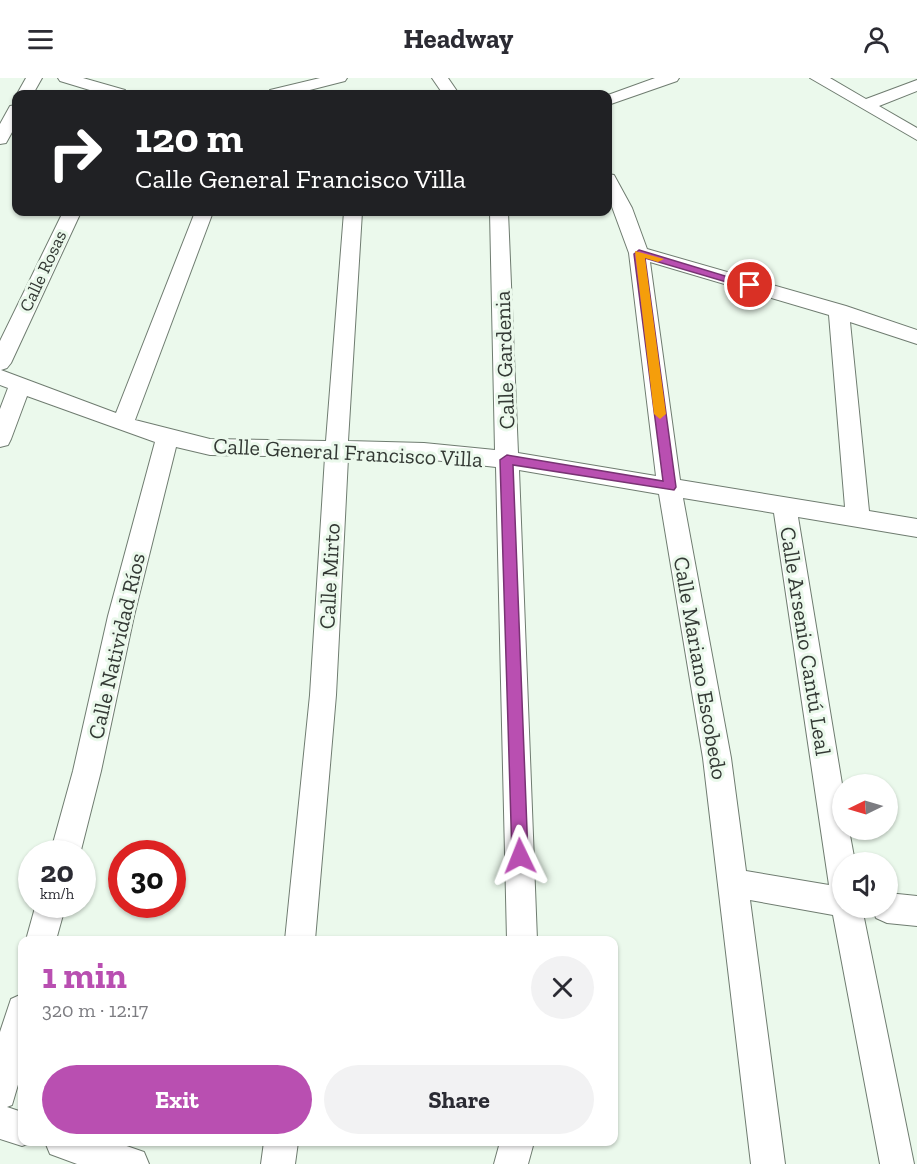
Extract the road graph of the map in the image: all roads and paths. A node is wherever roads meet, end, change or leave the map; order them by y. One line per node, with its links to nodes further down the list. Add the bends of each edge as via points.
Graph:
1 (66, 78): 6 (street)
2 (339, 78): 7 (street)
3 (672, 78): 8 (street)
4 (818, 78): 9 (street)
5 (917, 85): 9 (street)
6 (106, 90)
7 (292, 90)
8 (612, 99)
9 (866, 105): 11 (street)
10 (12, 117): 12 (street)
11 (917, 135)
12 (0, 139)
13 (612, 187): 18 (street, Calle Mariano Escobedo)
14 (70, 216): 21 (street, Calle Rosas)
15 (202, 216): 23 (street)
16 (353, 216): 26 (street, Calle Mirto)
17 (499, 216): 27 (street, Calle Gardenia)
18 (639, 254): 19 (street); 28 (street, Calle Mariano Escobedo)
19 (839, 311): 20 (street); 30 (street)
20 (917, 337)
21 (0, 363)
22 (10, 381): 23 (street, Calle General Francisco Villa); 25 (street)
23 (123, 423): 24 (street, Calle General Francisco Villa)
24 (167, 438): 26 (street, Calle General Francisco Villa, via 210,447); 32 (street, Calle Natividad Ríos)
25 (0, 439)
26 (336, 449): 27 (street, Calle General Francisco Villa, via 424,451); 41 (street, Calle Mirto, via 323,695)
27 (507, 460): 28 (street, Calle General Francisco Villa); 42 (street, Calle Gardenia)
28 (669, 487): 29 (street, Calle General Francisco Villa); 34 (street, Calle Mariano Escobedo, via 701,656)
29 (785, 507): 30 (street, Calle General Francisco Villa); 33 (street, Calle Arsenio Cantú Leal)
30 (858, 519): 31 (street, Calle General Francisco Villa)
31 (917, 528)
32 (69, 840)
33 (838, 852)
34 (735, 882): 35 (street); 53 (street, Calle Mariano Escobedo)
35 (832, 900)
36 (898, 909): 37 (street)
37 (917, 911)
38 (47, 918): 40 (street)
39 (849, 918): 54 (street)
40 (42, 936)
41 (300, 936)
42 (522, 936)
43 (18, 1025): 44 (street)
44 (0, 1093)
45 (0, 1122): 46 (street)
46 (18, 1128)
47 (75, 1146): 50 (street)
48 (280, 1146): 51 (street)
49 (516, 1146): 52 (street)
50 (132, 1164)
51 (278, 1164)
52 (511, 1164)
53 (768, 1164)
54 (897, 1164)

